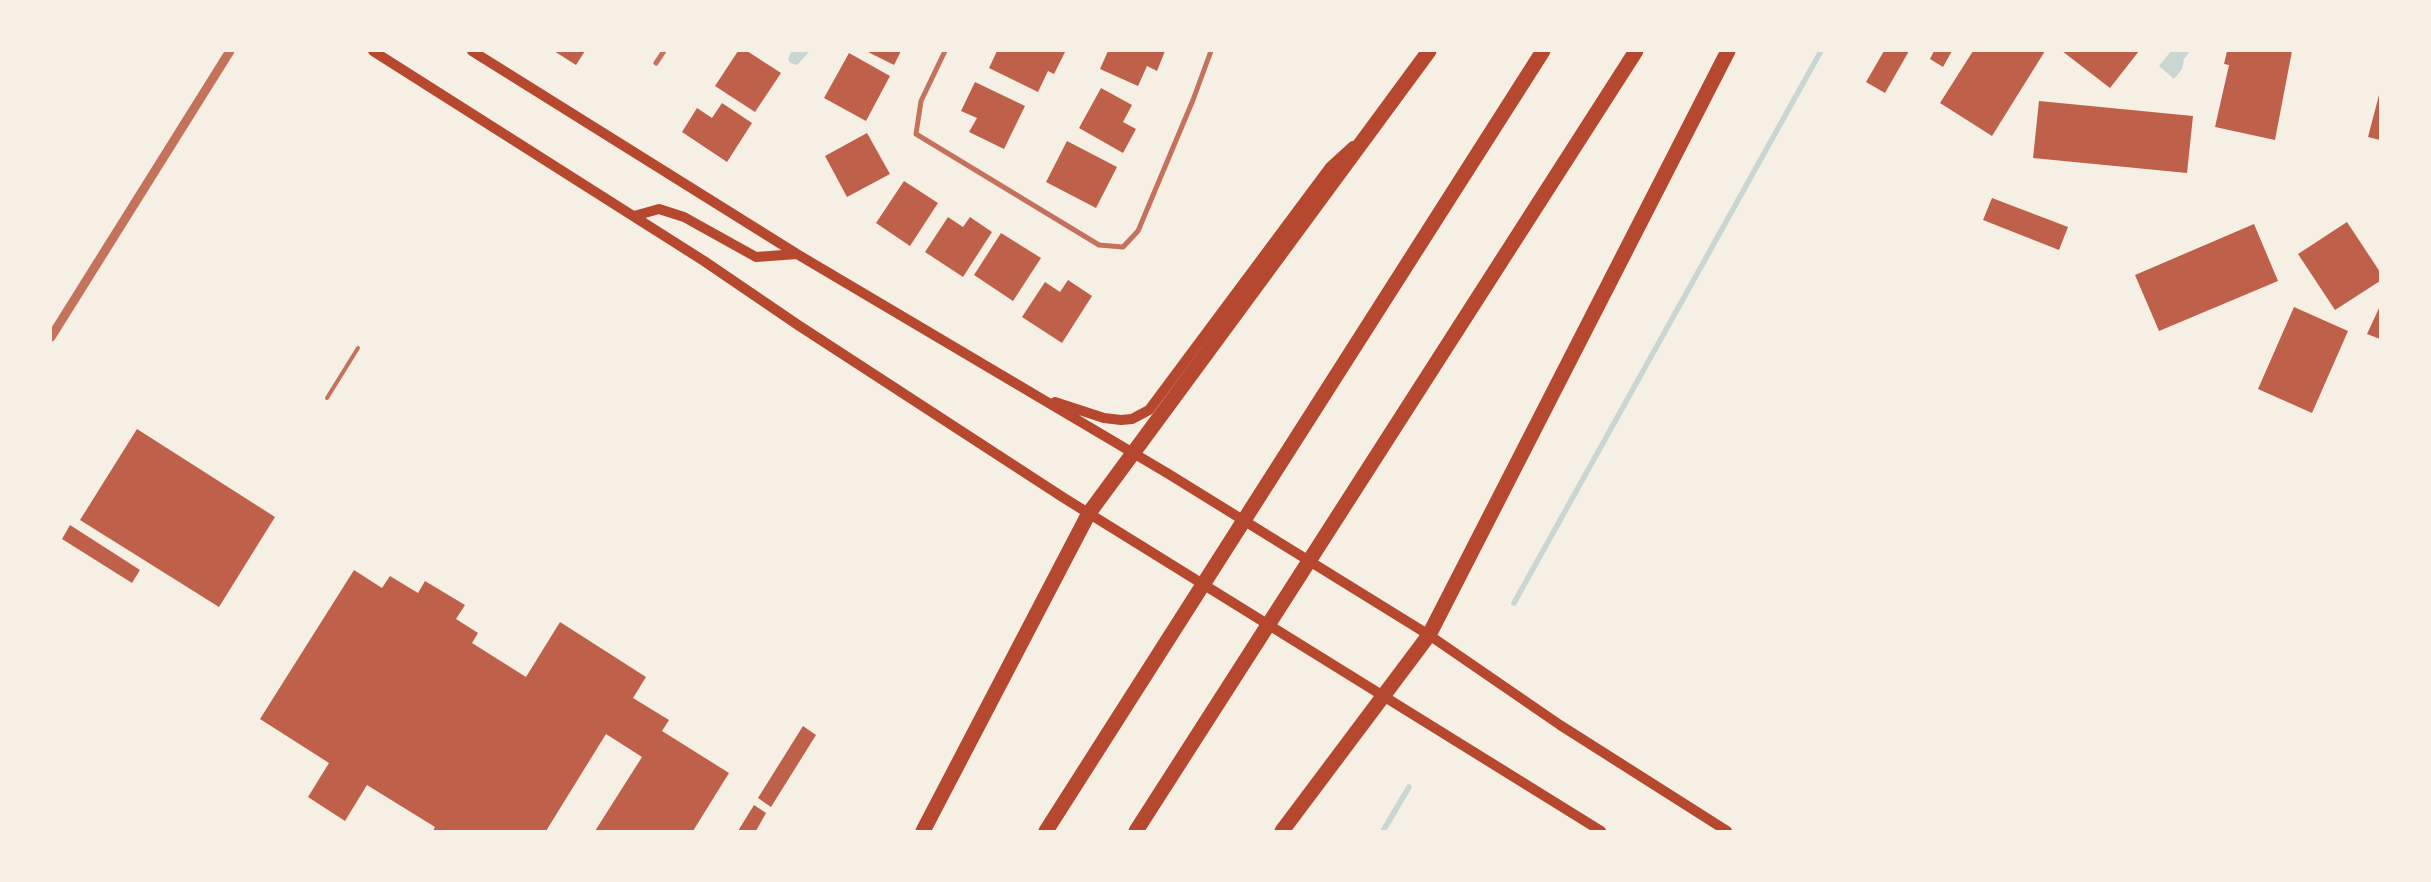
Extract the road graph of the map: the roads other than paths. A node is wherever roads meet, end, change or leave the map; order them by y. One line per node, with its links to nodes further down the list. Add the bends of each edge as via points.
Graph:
1 (230, 51): 15 (street)
2 (373, 51): 13 (main road)
3 (472, 51): 14 (main road)
4 (664, 51): 11 (street)
5 (945, 51): 6 (street, via 921,101 916,134 1099,245 1123,246 1138,231)
6 (1211, 51)
7 (1428, 51): 12 (highway)
8 (1543, 51): 24 (highway)
9 (1636, 51): 25 (highway)
10 (1728, 51): 21 (highway)
11 (656, 63)
12 (1372, 128): 17 (main road, via 1330,167 1149,410 1132,419 1104,418); 19 (highway)
13 (634, 216): 14 (main road, via 660,209 684,218 756,257); 20 (main road)
14 (797, 254): 17 (main road)
15 (51, 337)
16 (358, 348): 18 (lane)
17 (1038, 397): 19 (main road)
18 (327, 398)
19 (1133, 453): 20 (highway); 21 (main road)
20 (1089, 513): 22 (main road); 23 (highway)
21 (1429, 635): 22 (highway); 28 (main road, via 1560,725)
22 (1384, 697): 26 (highway); 27 (main road)
23 (923, 831)
24 (1046, 831)
25 (1136, 831)
26 (1282, 831)
27 (1601, 831)
28 (1727, 831)

